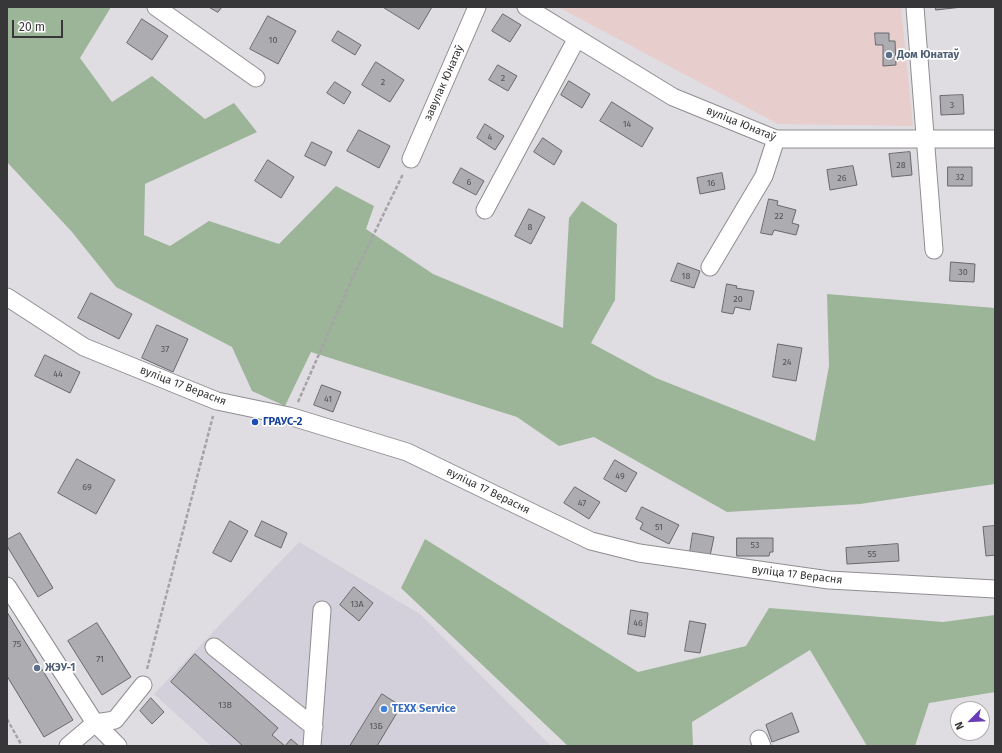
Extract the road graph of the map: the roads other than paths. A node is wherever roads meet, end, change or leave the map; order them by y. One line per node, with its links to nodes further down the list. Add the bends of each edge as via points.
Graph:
1 (156, 7): 6 (street)
2 (477, 7): 10 (street, завулак Юнатаў)
3 (526, 7): 5 (street, вуліца Юнатаў)
4 (915, 7): 9 (street)
5 (577, 38): 7 (street, вуліца Юнатаў, via 673,97); 11 (street)
6 (256, 78)
7 (776, 139): 9 (street, вуліца Юнатаў); 13 (street, via 764,176)
8 (995, 139): 9 (street, вуліца Юнатаў)
9 (926, 140): 12 (street)
10 (411, 159)
11 (485, 210)
12 (934, 250)
13 (710, 267)
14 (7, 296): 16 (street, вуліца 17 Верасня, via 84,347 216,401 289,416 407,452 591,541 639,553 829,580)
15 (7, 586): 20 (street)
16 (995, 589)
17 (322, 610): 21 (street)
18 (214, 647): 21 (street)
19 (143, 685): 20 (street, via 115,720)
20 (95, 723): 22 (street); 23 (street)
21 (314, 727): 24 (street)
22 (68, 746)
23 (118, 746)
24 (312, 746)

